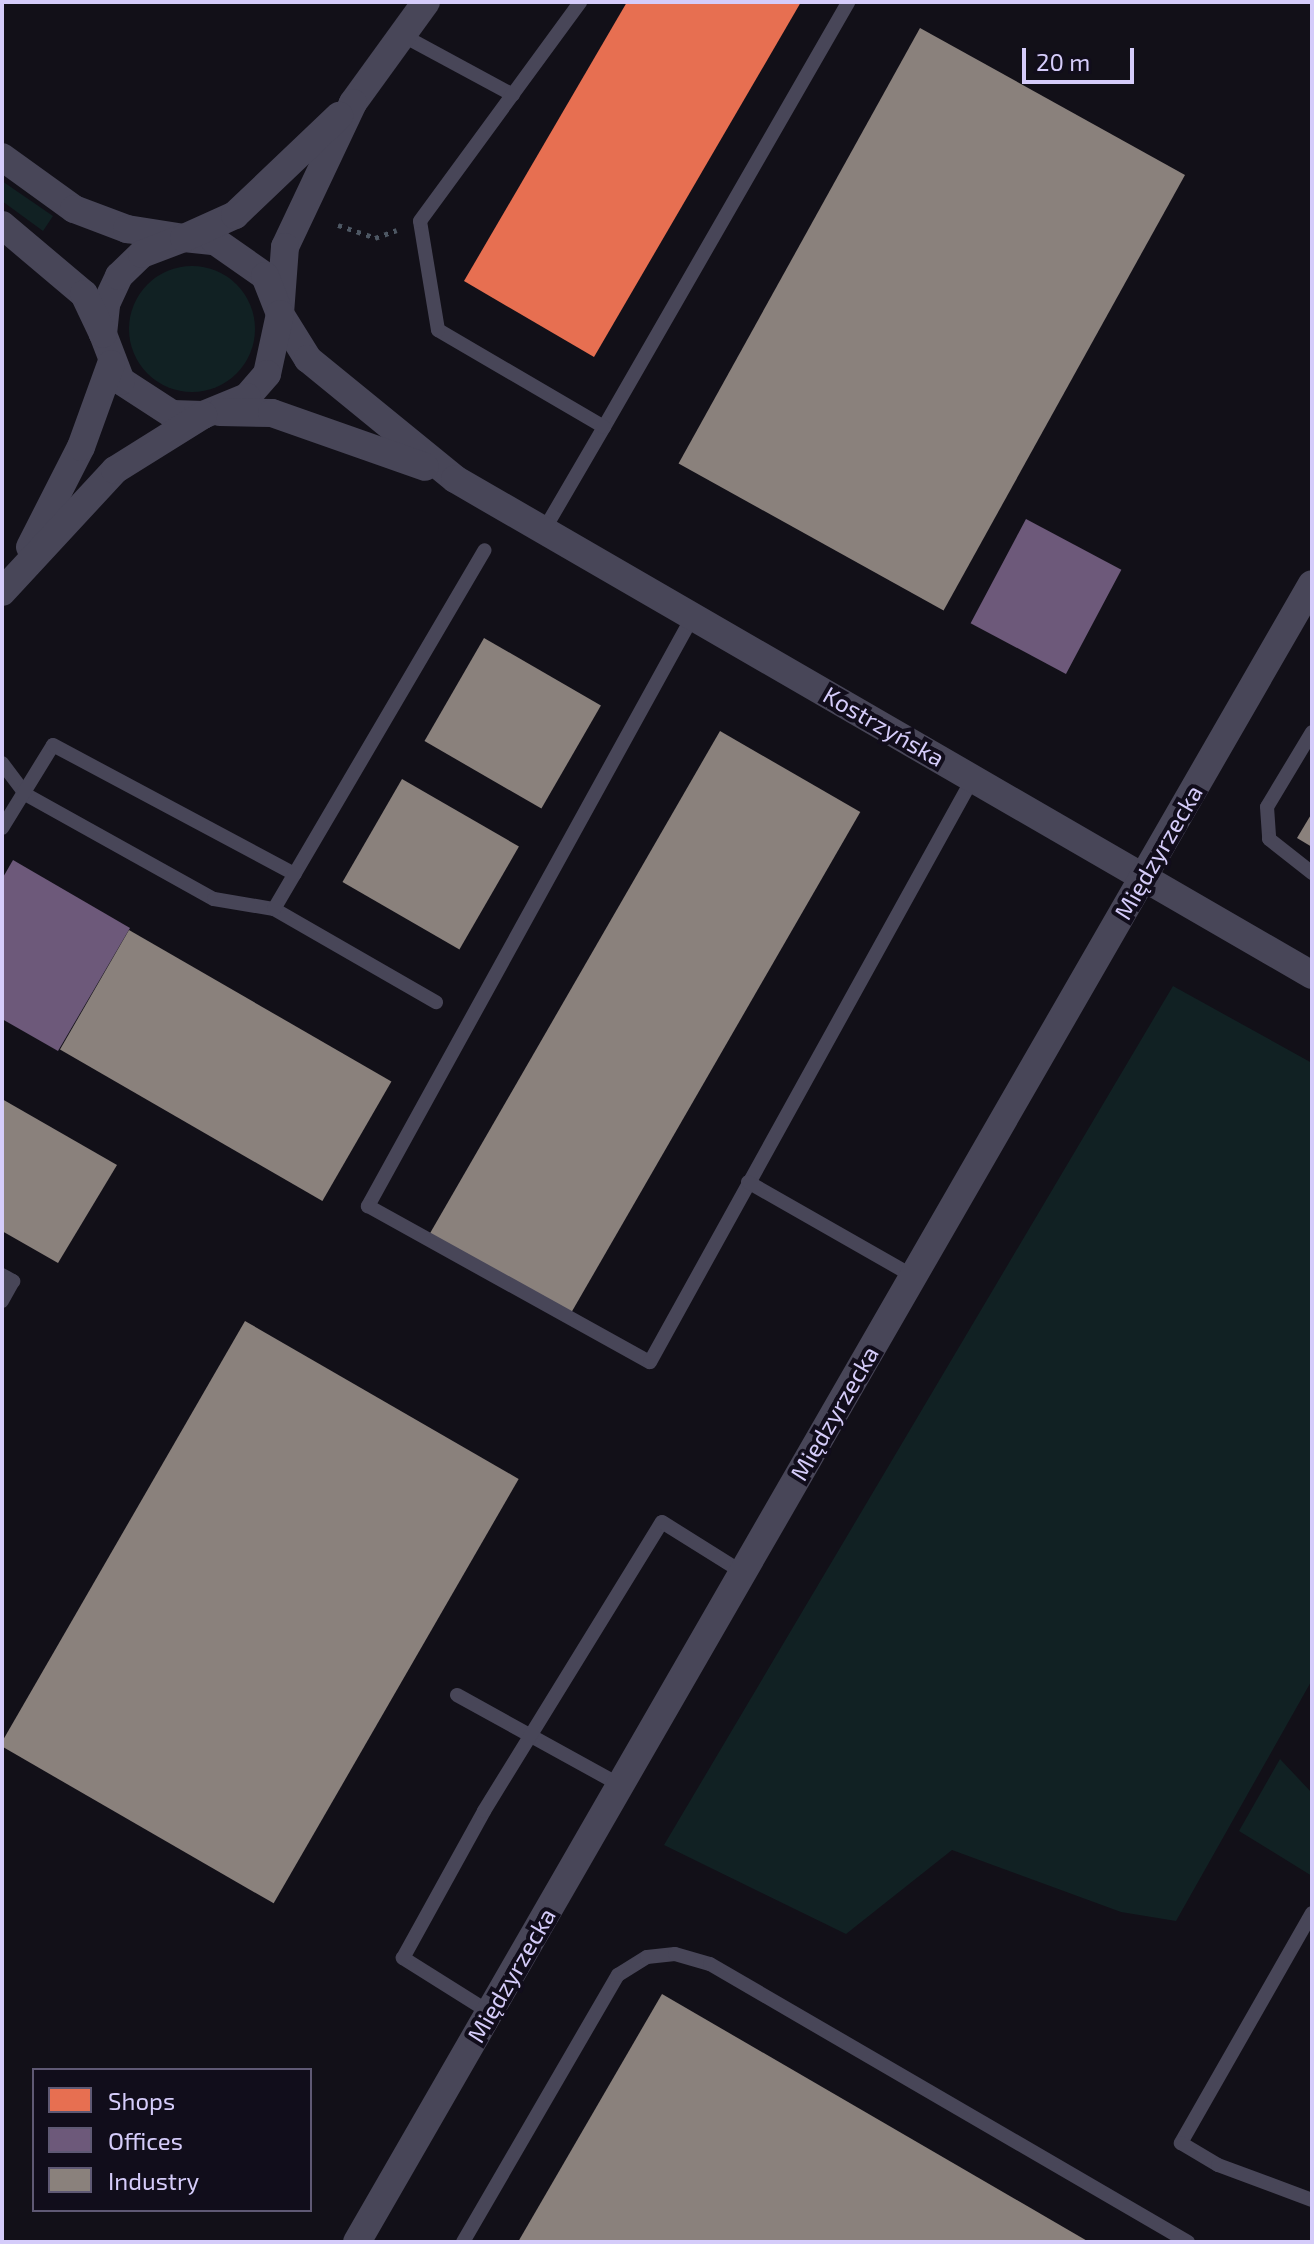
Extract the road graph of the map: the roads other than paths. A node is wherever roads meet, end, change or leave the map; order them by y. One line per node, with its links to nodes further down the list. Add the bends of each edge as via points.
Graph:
1 (426, 2): 4 (street)
2 (580, 2): 5 (lane)
3 (848, 2): 14 (lane)
4 (402, 35): 5 (lane); 6 (street)
5 (513, 95): 14 (lane, via 420,221 438,330)
6 (353, 103): 9 (street, via 235,215); 10 (street, via 285,247)
7 (2, 157): 9 (street, via 74,209 127,229)
8 (2, 225): 11 (street, via 84,294)
9 (184, 238): 10 (street, via 243,254 265,276); 11 (street, via 142,254 119,276)
10 (280, 314): 13 (street, via 267,374); 15 (street, via 308,359)
11 (103, 334): 12 (street)
12 (111, 364): 13 (street, via 144,402); 18 (street, via 81,447)
13 (211, 413): 15 (street, via 272,413); 18 (street, via 115,470)
14 (604, 427): 16 (lane)
15 (455, 479): 16 (street, Kostrzyńska)
16 (544, 530): 20 (street, Kostrzyńska)
17 (485, 550): 27 (lane)
18 (8, 584)
19 (1311, 588): 28 (street, Międzyrzecka)
20 (693, 616): 23 (street, Kostrzyńska); 32 (lane, via 368,1206 650,1362)
21 (1312, 732): 26 (lane, via 1267,807 1269,839)
22 (2, 763): 24 (lane)
23 (973, 778): 28 (street, Kostrzyńska); 32 (lane)
24 (25, 794): 25 (lane); 27 (lane, via 53,745); 29 (lane, via 214,899)
25 (2, 828)
26 (1312, 873)
27 (295, 874): 29 (lane)
28 (1143, 876): 30 (street, Kostrzyńska); 34 (street, Międzyrzecka)
29 (274, 909): 31 (lane)
30 (1312, 975)
31 (436, 1002)
32 (748, 1182): 34 (lane)
33 (2, 1275): 35 (lane, via 13,1281)
34 (913, 1276): 36 (street, Międzyrzecka)
35 (2, 1301)
36 (742, 1572): 38 (lane, via 662,1522); 39 (street, Międzyrzecka)
37 (457, 1695): 38 (lane)
38 (531, 1735): 39 (lane); 41 (lane, via 403,1958)
39 (620, 1785): 41 (street, Międzyrzecka)
40 (1312, 1913): 42 (lane, via 1181,2143 1218,2165)
41 (489, 2012): 43 (street, Międzyrzecka)
42 (1312, 2200)
43 (357, 2242)
44 (463, 2242): 45 (lane, via 618,1975 647,1957 675,1954 710,1964)
45 (1188, 2242)

